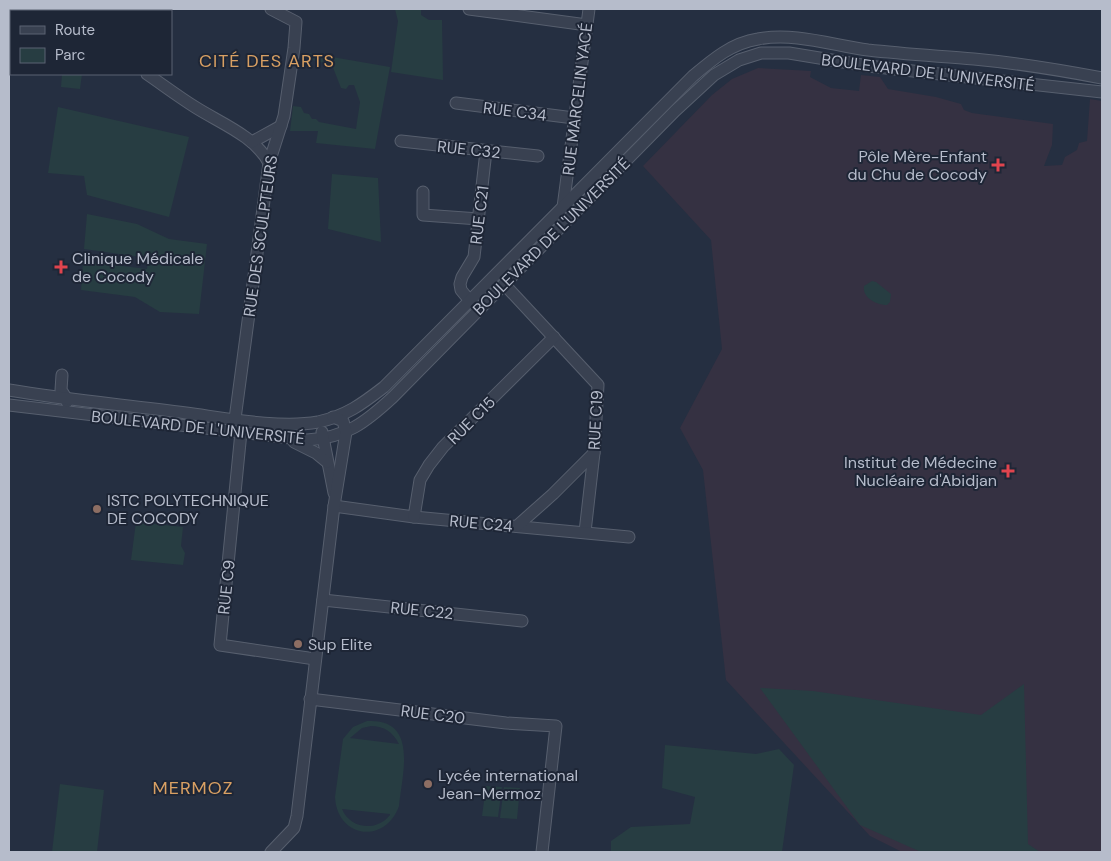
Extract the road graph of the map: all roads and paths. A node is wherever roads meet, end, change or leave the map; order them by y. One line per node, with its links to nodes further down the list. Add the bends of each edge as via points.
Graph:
1 (271, 9): 12 (street, RUE DES SCULPTEURS, via 296,22)
2 (469, 9): 4 (street)
3 (589, 9): 4 (street, RUE MARCELIN YACÉ)
4 (587, 25): 11 (street, RUE MARCELIN YACÉ)
5 (870, 50): 6 (street); 8 (street, BOULEVARD DE L'UNIVERSITÉ, via 975,59); 19 (street, BOULEVARD DE L'UNIVERSITÉ, via 773,37 733,46 693,76)
6 (868, 66): 9 (street, BOULEVARD DE L'UNIVERSITÉ); 20 (street, BOULEVARD DE L'UNIVERSITÉ, via 772,52 726,66 701,86)
7 (148, 75): 13 (street)
8 (1102, 78)
9 (1102, 92)
10 (456, 103): 11 (street, RUE C34)
11 (574, 118): 19 (street, RUE MARCELIN YACÉ)
12 (281, 126): 13 (street); 17 (street, RUE DES SCULPTEURS)
13 (252, 142): 17 (street)
14 (401, 142): 15 (street, RUE C32)
15 (486, 151): 16 (street, RUE C32); 21 (street, RUE C21)
16 (538, 156)
17 (269, 163): 31 (street, RUE DES SCULPTEURS)
18 (423, 192): 21 (street, via 423,215)
19 (563, 206): 20 (street); 23 (street, BOULEVARD DE L'UNIVERSITÉ)
20 (572, 215): 22 (street, BOULEVARD DE L'UNIVERSITÉ)
21 (479, 219): 23 (street, RUE C21, via 474,257 460,284)
22 (504, 284): 24 (street, RUE C19); 33 (street, BOULEVARD DE L'UNIVERSITÉ, via 393,397)
23 (470, 301): 30 (street, BOULEVARD DE L'UNIVERSITÉ, via 384,387 346,414)
24 (554, 337): 36 (street, RUE C19, via 598,386); 39 (street, RUE C15, via 443,447 429,465 420,480)
25 (62, 376): 27 (street)
26 (9, 390): 27 (street, BOULEVARD DE L'UNIVERSITÉ)
27 (61, 395): 29 (street); 31 (street, BOULEVARD DE L'UNIVERSITÉ)
28 (9, 405): 29 (street, BOULEVARD DE L'UNIVERSITÉ)
29 (60, 411): 32 (street, BOULEVARD DE L'UNIVERSITÉ)
30 (330, 418): 31 (street, BOULEVARD DE L'UNIVERSITÉ, via 306,424); 33 (street, via 343,421); 35 (street, via 321,429)
31 (235, 419)
32 (242, 432): 34 (street, BOULEVARD DE L'UNIVERSITÉ); 45 (street, RUE C9, via 220,646)
33 (346, 432): 35 (street, BOULEVARD DE L'UNIVERSITÉ); 38 (street)
34 (286, 438): 35 (street, BOULEVARD DE L'UNIVERSITÉ); 37 (street, via 306,446)
35 (323, 438): 37 (street)
36 (594, 453): 40 (street); 41 (street, RUE C19)
37 (327, 462): 38 (street)
38 (335, 503): 39 (street, RUE C24); 43 (street)
39 (414, 517): 40 (street, RUE C24)
40 (517, 526): 41 (street, RUE C24)
41 (585, 532): 42 (street, RUE C24)
42 (629, 537)
43 (323, 600): 44 (street, RUE C22); 45 (street)
44 (522, 620)
45 (316, 659): 46 (street)
46 (310, 699): 47 (street, via 294,828); 48 (street, RUE C20, via 556,726)
47 (271, 852)
48 (542, 852)

